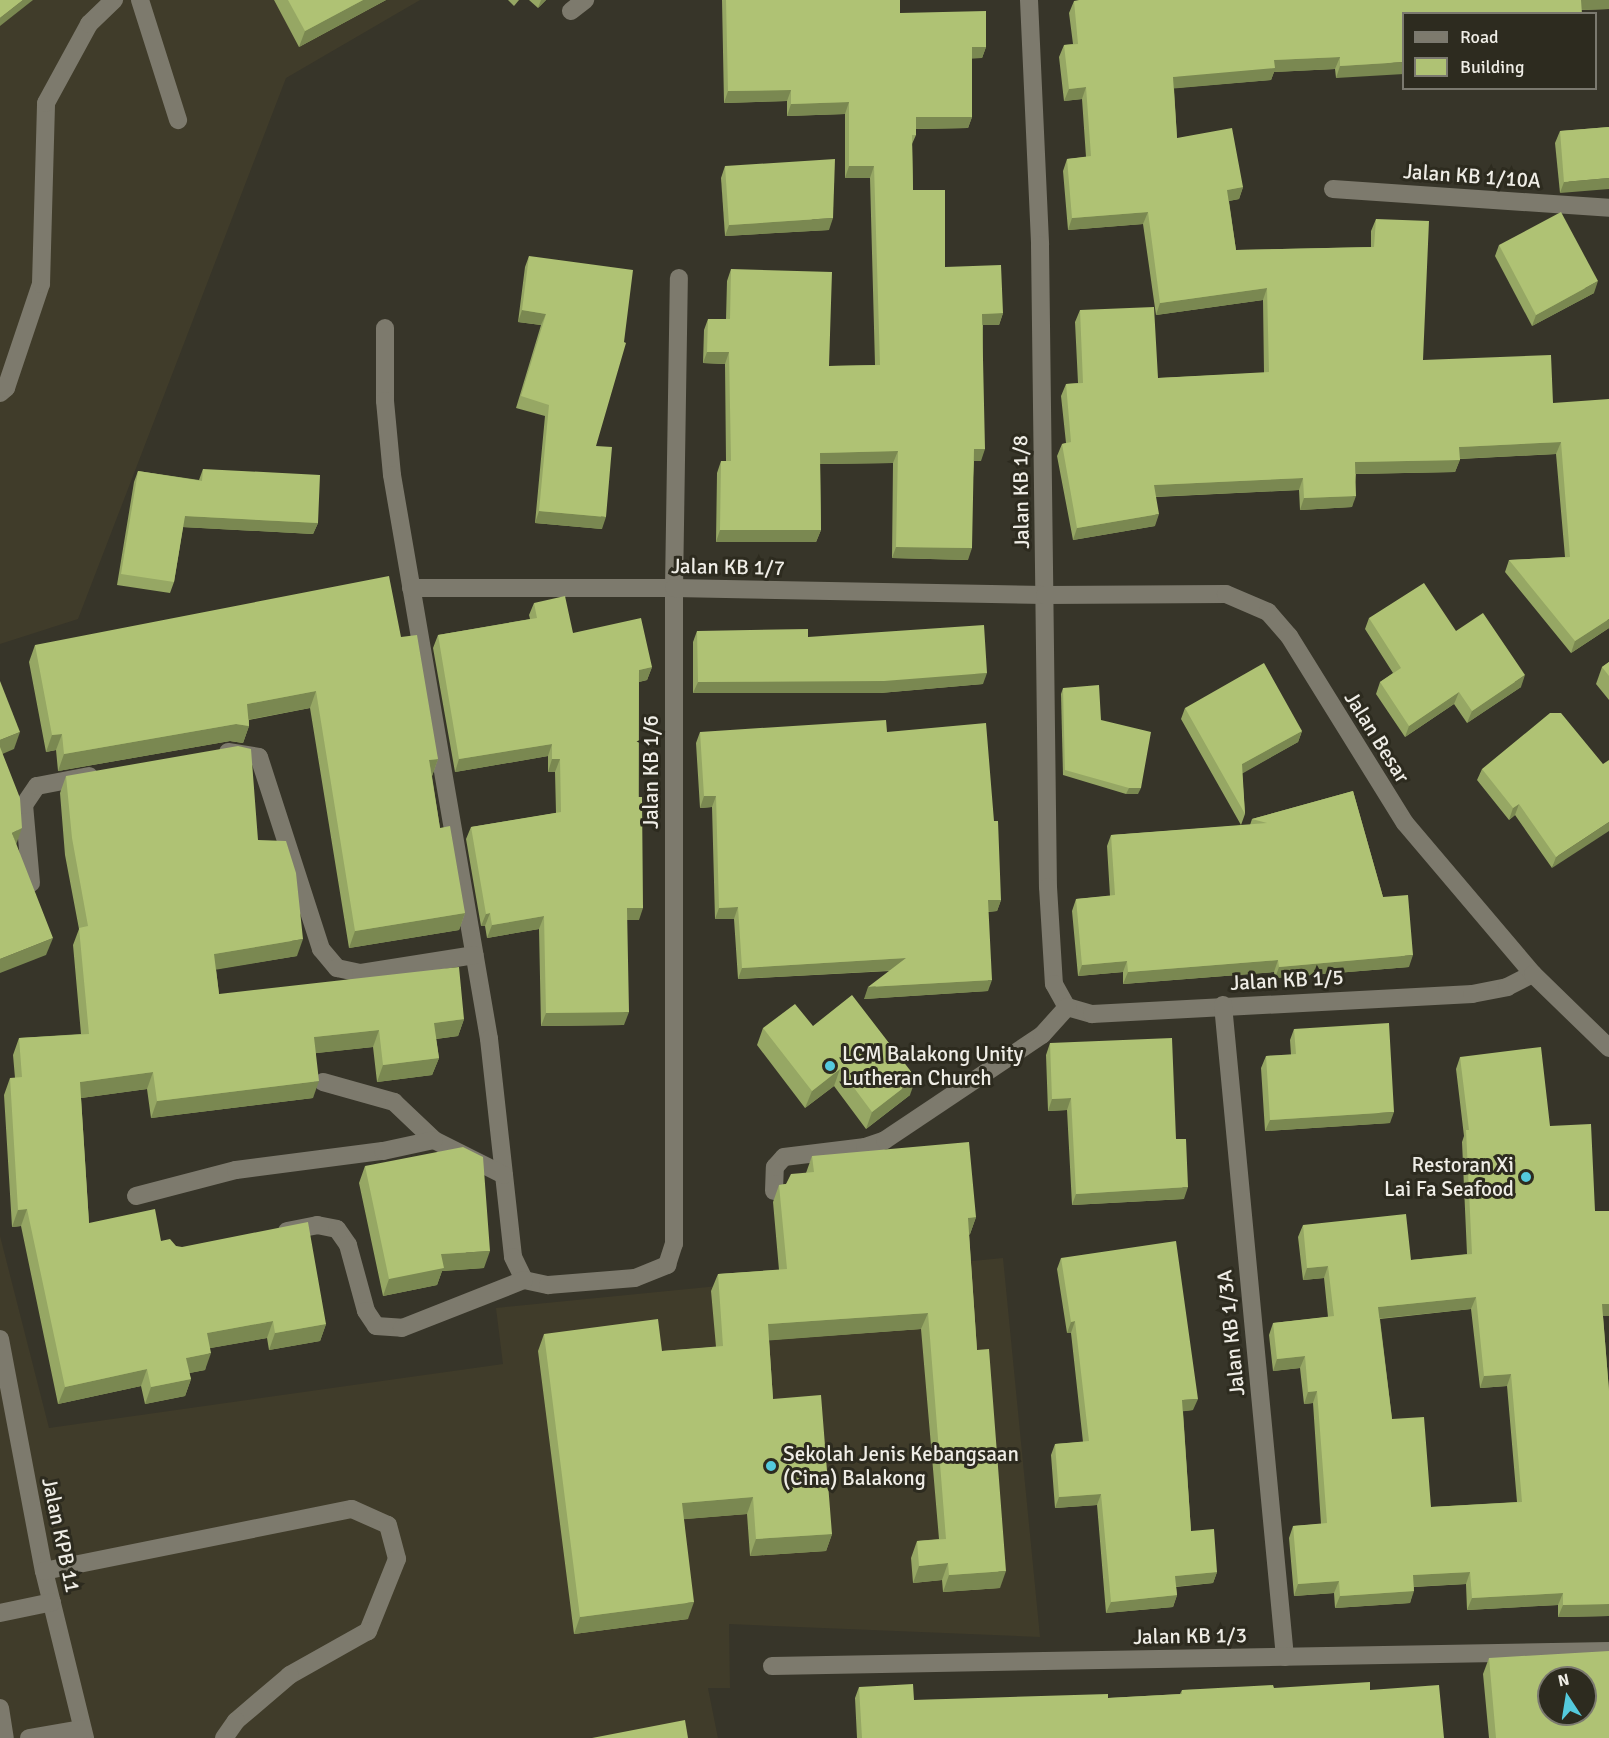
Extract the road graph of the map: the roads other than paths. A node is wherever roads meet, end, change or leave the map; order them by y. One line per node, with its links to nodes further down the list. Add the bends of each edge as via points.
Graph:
1 (114, 0): 9 (street, via 89,24 46,103 41,284 6,388)
2 (140, 0): 4 (street)
3 (1029, 0): 12 (street, Jalan KB 1/8, via 1040,245)
4 (178, 120)
5 (1333, 189): 6 (street, Jalan KB 1/10A)
6 (1609, 208)
7 (679, 278): 11 (street, Jalan KB 1/6)
8 (385, 328): 10 (street, via 385,401 392,475)
9 (0, 393)
10 (411, 588): 11 (street, Jalan KB 1/7); 16 (street)
11 (674, 588): 12 (street, Jalan KB 1/7); 27 (street, Jalan KB 1/6, via 674,1244 667,1265 635,1278 548,1285)
12 (1045, 596): 17 (street, Jalan Besar, via 1226,594 1268,612 1289,636 1405,823); 19 (street, Jalan KB 1/8, via 1048,886 1054,984)
13 (210, 756): 16 (street, via 232,752 259,757 321,949 337,968 361,973)
14 (108, 773): 15 (street, via 37,786 30,795 24,805)
15 (31, 883)
16 (475, 955): 23 (street)
17 (1533, 974): 18 (street, Jalan KB 1/5, via 1508,987 1472,994); 20 (street, Jalan Besar)
18 (1223, 1005): 19 (street, Jalan KB 1/5, via 1092,1014); 34 (street, Jalan KB 1/3A)
19 (1067, 1007): 24 (street, via 1042,1035 885,1140 865,1147 784,1157 775,1167)
20 (1609, 1048)
21 (323, 1082): 22 (street, via 394,1102)
22 (434, 1140): 23 (street); 25 (street, via 383,1151 236,1170)
23 (504, 1175): 27 (street, via 513,1257)
24 (774, 1191)
25 (136, 1197)
26 (273, 1234): 27 (street, via 318,1226 337,1229 348,1245 366,1311 376,1326 402,1328)
27 (524, 1281)
28 (0, 1339): 29 (street, Jalan KPB 11)
29 (8, 1424): 30 (street, Jalan KPB 11)
30 (44, 1571): 31 (street, Jalan KPB 11); 40 (street, via 352,1509 388,1525 397,1559 368,1631 290,1675 236,1721)
31 (52, 1602): 32 (street); 37 (street, Jalan KPB 11)
32 (0, 1613)
33 (1609, 1650): 34 (street, Jalan KB 1/3)
34 (1286, 1657): 35 (street, Jalan KB 1/3)
35 (772, 1666)
36 (0, 1708): 38 (street)
37 (84, 1733): 39 (street)
38 (5, 1738)
39 (29, 1738)
40 (224, 1738)

